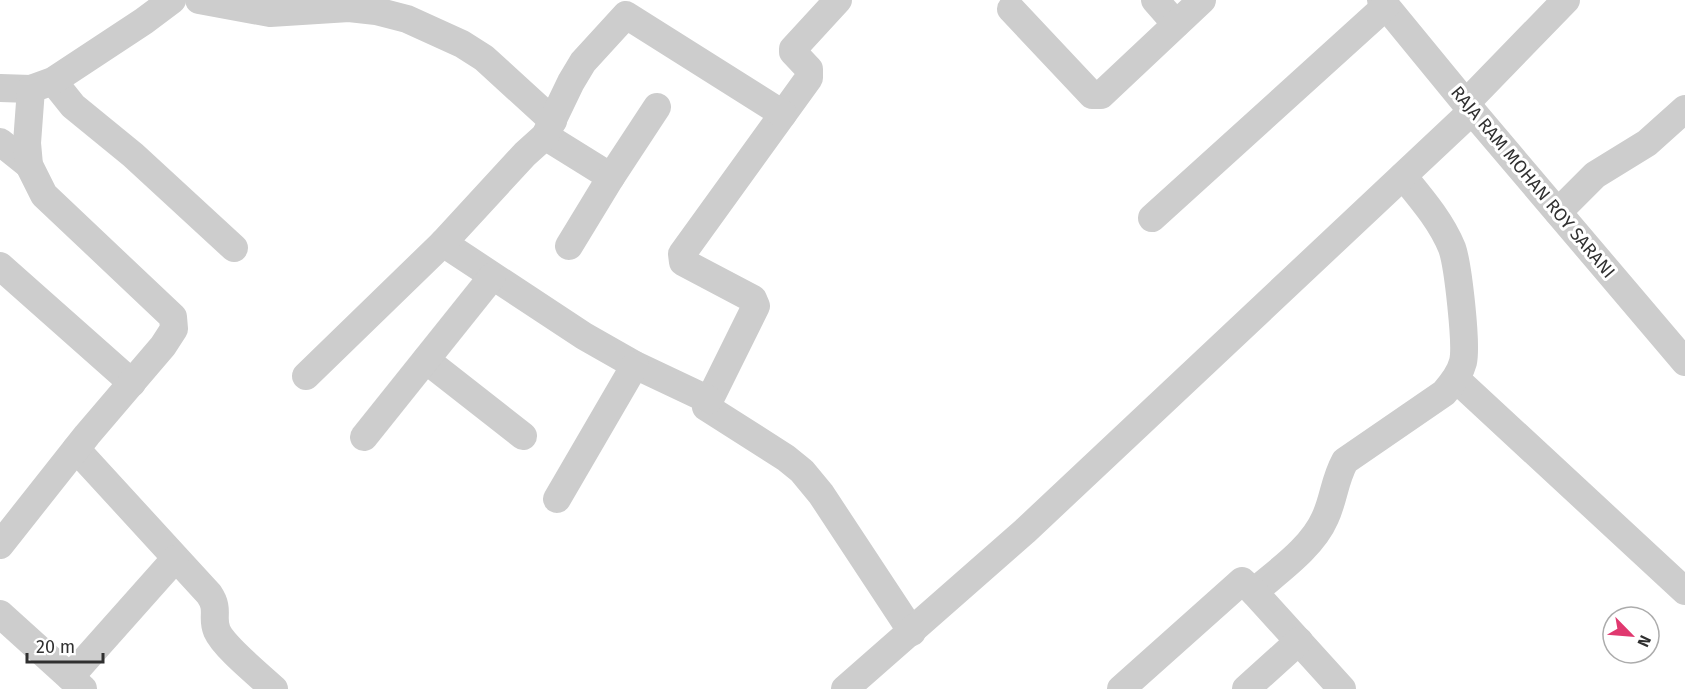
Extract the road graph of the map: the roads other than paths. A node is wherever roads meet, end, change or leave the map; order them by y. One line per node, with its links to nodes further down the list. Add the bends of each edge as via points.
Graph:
1 (172, 0): 10 (street)
2 (199, 0): 16 (street, via 270,13 349,8 407,19 484,58)
3 (838, 0): 15 (street, via 795,45 793,52 811,74)
4 (1155, 0): 9 (street)
5 (1202, 0): 9 (street)
6 (1566, 0): 13 (street)
7 (1384, 3): 13 (street, RAJA RAM MOHAN ROY SARANI); 22 (street)
8 (1011, 9): 9 (street, via 1097,96)
9 (1176, 24)
10 (42, 85): 11 (street); 18 (street, via 27,143); 25 (street, via 133,155)
11 (0, 88)
12 (657, 107): 20 (street)
13 (1469, 107): 19 (street); 21 (street, RAJA RAM MOHAN ROY SARANI)
14 (1685, 110): 21 (street, via 1647,143 1596,175)
15 (783, 114): 16 (street, via 626,15 583,63); 34 (street, via 682,254 683,262 756,303)
16 (549, 128): 20 (street); 23 (street)
17 (0, 142): 18 (street)
18 (29, 165): 33 (street, via 44,195 172,317 174,330)
19 (1403, 176): 32 (street, via 1434,216 1453,250 1464,347); 44 (street)
20 (610, 177): 24 (street)
21 (1558, 212): 29 (street, RAJA RAM MOHAN ROY SARANI)
22 (1152, 218)
23 (443, 243): 27 (street); 31 (street)
24 (569, 246)
25 (234, 248)
26 (0, 266): 33 (street)
27 (492, 277): 28 (street); 30 (street)
28 (426, 360): 35 (street); 36 (street)
29 (1685, 362)
30 (635, 365): 34 (street); 38 (street)
31 (306, 376)
32 (1456, 379): 41 (street); 42 (street, via 1444,393 1345,461 1336,476 1325,519 1315,535)
33 (132, 383): 37 (street)
34 (709, 400): 44 (street, via 708,409 802,471)
35 (524, 436)
36 (364, 437)
37 (76, 449): 39 (street); 40 (street)
38 (557, 499)
39 (0, 545)
40 (176, 560): 46 (street); 47 (street, via 216,604 215,623 224,641)
41 (1685, 591)
42 (1254, 592): 45 (street); 49 (street, via 1240,581)
43 (0, 614): 46 (street)
44 (912, 632): 48 (street)
45 (1299, 641): 50 (street); 51 (street)
46 (77, 683)
47 (274, 689)
48 (845, 689)
49 (1121, 689)
50 (1246, 689)
51 (1342, 689)

